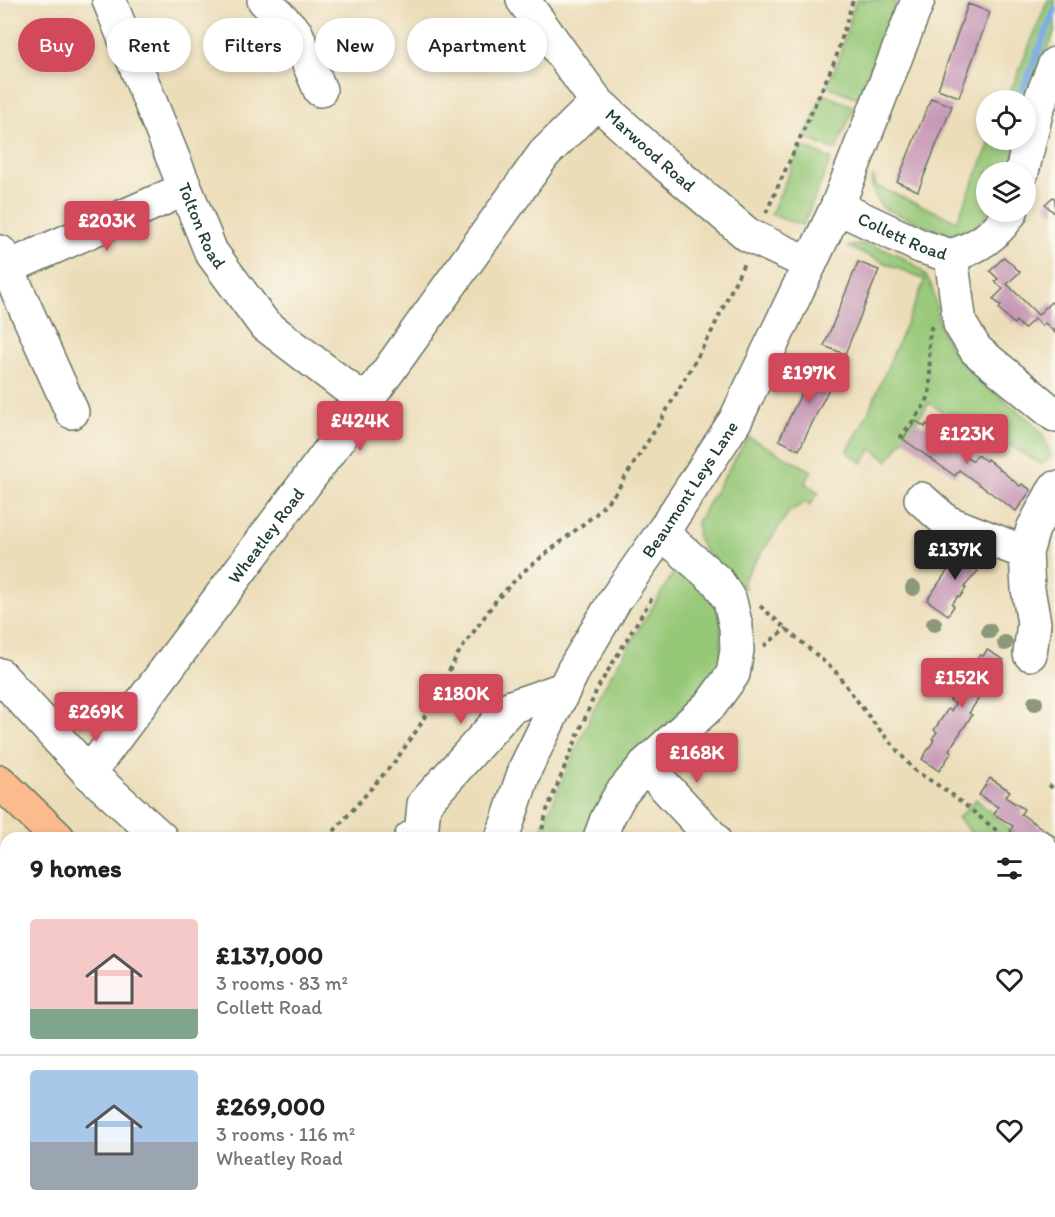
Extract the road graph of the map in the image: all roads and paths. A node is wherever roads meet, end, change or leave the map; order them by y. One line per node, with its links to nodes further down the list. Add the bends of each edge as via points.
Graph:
1 (109, 0): 11 (street, Tolton Road)
2 (264, 0): 7 (street, via 296,33)
3 (523, 0): 8 (street, Marwood Road)
4 (853, 0): 14 (path, via 836,58)
5 (918, 0): 12 (street, Beaumont Leys Lane)
6 (1055, 64): 9 (street)
7 (320, 90)
8 (597, 102): 14 (street, Marwood Road); 19 (street, Wheatley Road, via 544,154)
9 (1046, 113): 10 (street)
10 (1026, 162)
11 (185, 189): 16 (street); 19 (street, Tolton Road, via 211,252 264,324)
12 (837, 207): 15 (street, Collett Road, via 920,246); 17 (street, Beaumont Leys Lane)
13 (1004, 222): 15 (street, via 988,239)
14 (756, 239): 17 (street, Marwood Road); 39 (path, via 712,331 616,492 497,599 458,654 419,727 396,760)
15 (951, 256): 18 (street, Collett Road)
16 (4, 260): 20 (street)
17 (810, 264): 25 (street, Beaumont Leys Lane, via 735,421)
18 (956, 297): 21 (street, Collett Road, via 960,324 976,350); 22 (path, via 933,321 929,397)
19 (366, 402): 33 (street, Wheatley Road)
20 (72, 412)
21 (1055, 415)
22 (900, 438)
23 (1055, 488): 26 (street, via 1033,529)
24 (921, 499): 26 (street, via 947,522)
25 (662, 533): 31 (street, Beaumont Leys Lane, via 615,600); 32 (street, via 718,582 729,601 737,650 733,674 711,704)
26 (1026, 553): 29 (street, via 1034,623)
27 (657, 589): 42 (path, via 597,689 546,810)
28 (759, 606): 45 (path, via 835,670 914,770)
29 (1030, 654)
30 (0, 675): 33 (street)
31 (563, 689): 40 (street, via 511,707 424,804); 41 (street, Beaumont Leys Lane, via 526,767)
32 (645, 765): 43 (street, via 620,795); 44 (street)
33 (89, 773): 38 (street)
34 (0, 782): 37 (highway)
35 (1049, 785): 36 (path)
36 (1055, 790)
37 (51, 832)
38 (153, 832)
39 (333, 832)
40 (423, 832)
41 (504, 832)
42 (541, 832)
43 (602, 832)
44 (707, 832)
45 (999, 832)

